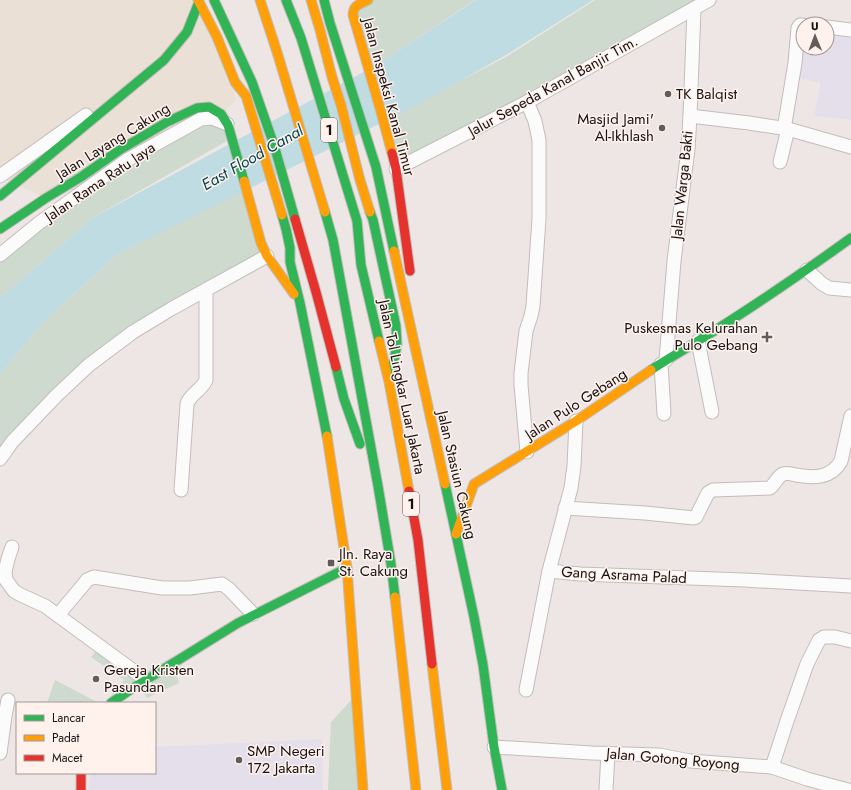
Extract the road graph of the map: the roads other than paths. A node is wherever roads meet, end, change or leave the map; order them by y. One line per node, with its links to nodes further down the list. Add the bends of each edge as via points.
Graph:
1 (214, 0): 47 (main road, via 252,82 274,145 344,398)
2 (260, 0): 47 (main road, 1, via 333,240)
3 (286, 0): 38 (main road, Jalan Tol Lingkar Luar Jakarta / 1, via 301,38 358,222 360,265)
4 (311, 0): 38 (main road, via 373,220 396,326 397,345)
5 (324, 0): 35 (main road, Jalan Stasiun Cakung, via 376,168)
6 (368, 0): 22 (main road, Jalan Inspeksi Kanal Timur, via 351,11)
7 (709, 0): 9 (street, Jalur Sepeda Kanal Banjir Tim.)
8 (198, 1): 13 (main road, Jalan Layang Cakung, via 187,32); 14 (main road)
9 (694, 9): 16 (street, Jalur Sepeda Kanal Banjir Tim.); 17 (street, Jalan Warga Bakti)
10 (835, 28): 11 (street)
11 (851, 30)
12 (796, 56): 19 (street)
13 (164, 60): 23 (street); 24 (main road, Jalan Layang Cakung)
14 (235, 82): 15 (main road); 30 (main road, via 246,96 249,105 286,229)
15 (235, 94)
16 (528, 102): 22 (street, Jalur Sepeda Kanal Banjir Tim.); 43 (street, via 539,140 539,219 533,306 526,331 521,373)
17 (690, 116): 19 (street); 37 (street, Jalan Warga Bakti)
18 (228, 125): 25 (main road, Jalan Layang Cakung, via 215,110 209,107 197,108 167,122 118,151); 28 (street, Jalan Rama Ratu Jaya, via 212,118 201,118 127,160); 29 (main road, Jalan Layang Cakung, via 261,243)
19 (786, 129): 20 (street); 21 (street)
20 (851, 147)
21 (780, 162)
22 (396, 169): 35 (main road, Jalan Inspeksi Kanal Timur, via 410,276)
23 (0, 176)
24 (0, 196)
25 (0, 228)
26 (851, 238): 31 (main road, Jalan Pulo Gebang)
27 (280, 246): 30 (main road)
28 (0, 255)
29 (267, 256): 32 (street); 34 (main road, Jalan Layang Cakung)
30 (290, 262): 34 (main road)
31 (807, 270): 33 (street, via 820,284 829,288); 36 (main road, Jalan Pulo Gebang)
32 (206, 290): 44 (street, via 133,332 89,365 57,394 12,442); 48 (street, via 206,380 187,404)
33 (851, 290)
34 (300, 303): 52 (main road, via 328,442)
35 (406, 306): 45 (main road, Jalan Stasiun Cakung)
36 (698, 341): 37 (main road, Jalan Pulo Gebang); 39 (street)
37 (663, 362): 40 (street, Jalan Warga Bakti); 42 (main road, Jalan Pulo Gebang)
38 (390, 382): 70 (main road, Jalan Tol Lingkar Luar Jakarta / 1, via 418,540)
39 (712, 412)
40 (664, 414)
41 (851, 416): 49 (street, via 841,461 834,470 820,476 783,474 770,488 713,490 708,493 694,518)
42 (576, 421): 43 (main road, Jalan Pulo Gebang); 49 (street, Gang Asrama Palad, via 574,466)
43 (527, 452): 50 (main road, Jalan Pulo Gebang, via 471,483)
44 (0, 459)
45 (443, 474): 46 (main road); 50 (main road, Jalan Stasiun Cakung)
46 (456, 479)
47 (378, 486): 69 (main road, 1, via 390,564)
48 (181, 490)
49 (565, 508): 53 (street, Gang Asrama Palad)
50 (456, 534): 62 (main road, Jalan Stasiun Cakung, via 481,658)
51 (12, 547): 56 (street, via 5,572 6,580 21,596 45,606)
52 (347, 568): 55 (main road); 68 (main road)
53 (549, 570): 54 (street, Gang Asrama Palad, via 580,574); 59 (street)
54 (851, 586)
55 (253, 614): 56 (street, via 222,584 162,588 94,577 84,584); 58 (main road)
56 (58, 615): 58 (street)
57 (850, 641): 65 (street, via 835,637 824,637 819,640 807,664)
58 (146, 680): 61 (main road)
59 (526, 690)
60 (8, 700): 63 (street)
61 (113, 702)
62 (494, 748): 64 (street, Jalan Gotong Royong); 71 (main road, Jalan Stasiun Cakung)
63 (0, 753)
64 (608, 753): 65 (street, Jalan Gotong Royong, via 658,755 696,762); 72 (street)
65 (772, 767): 73 (street, Jalan Gotong Royong)
66 (81, 774): 67 (main road)
67 (81, 790)
68 (363, 790)
69 (416, 790)
70 (447, 790)
71 (502, 790)
72 (606, 790)
73 (848, 790)

